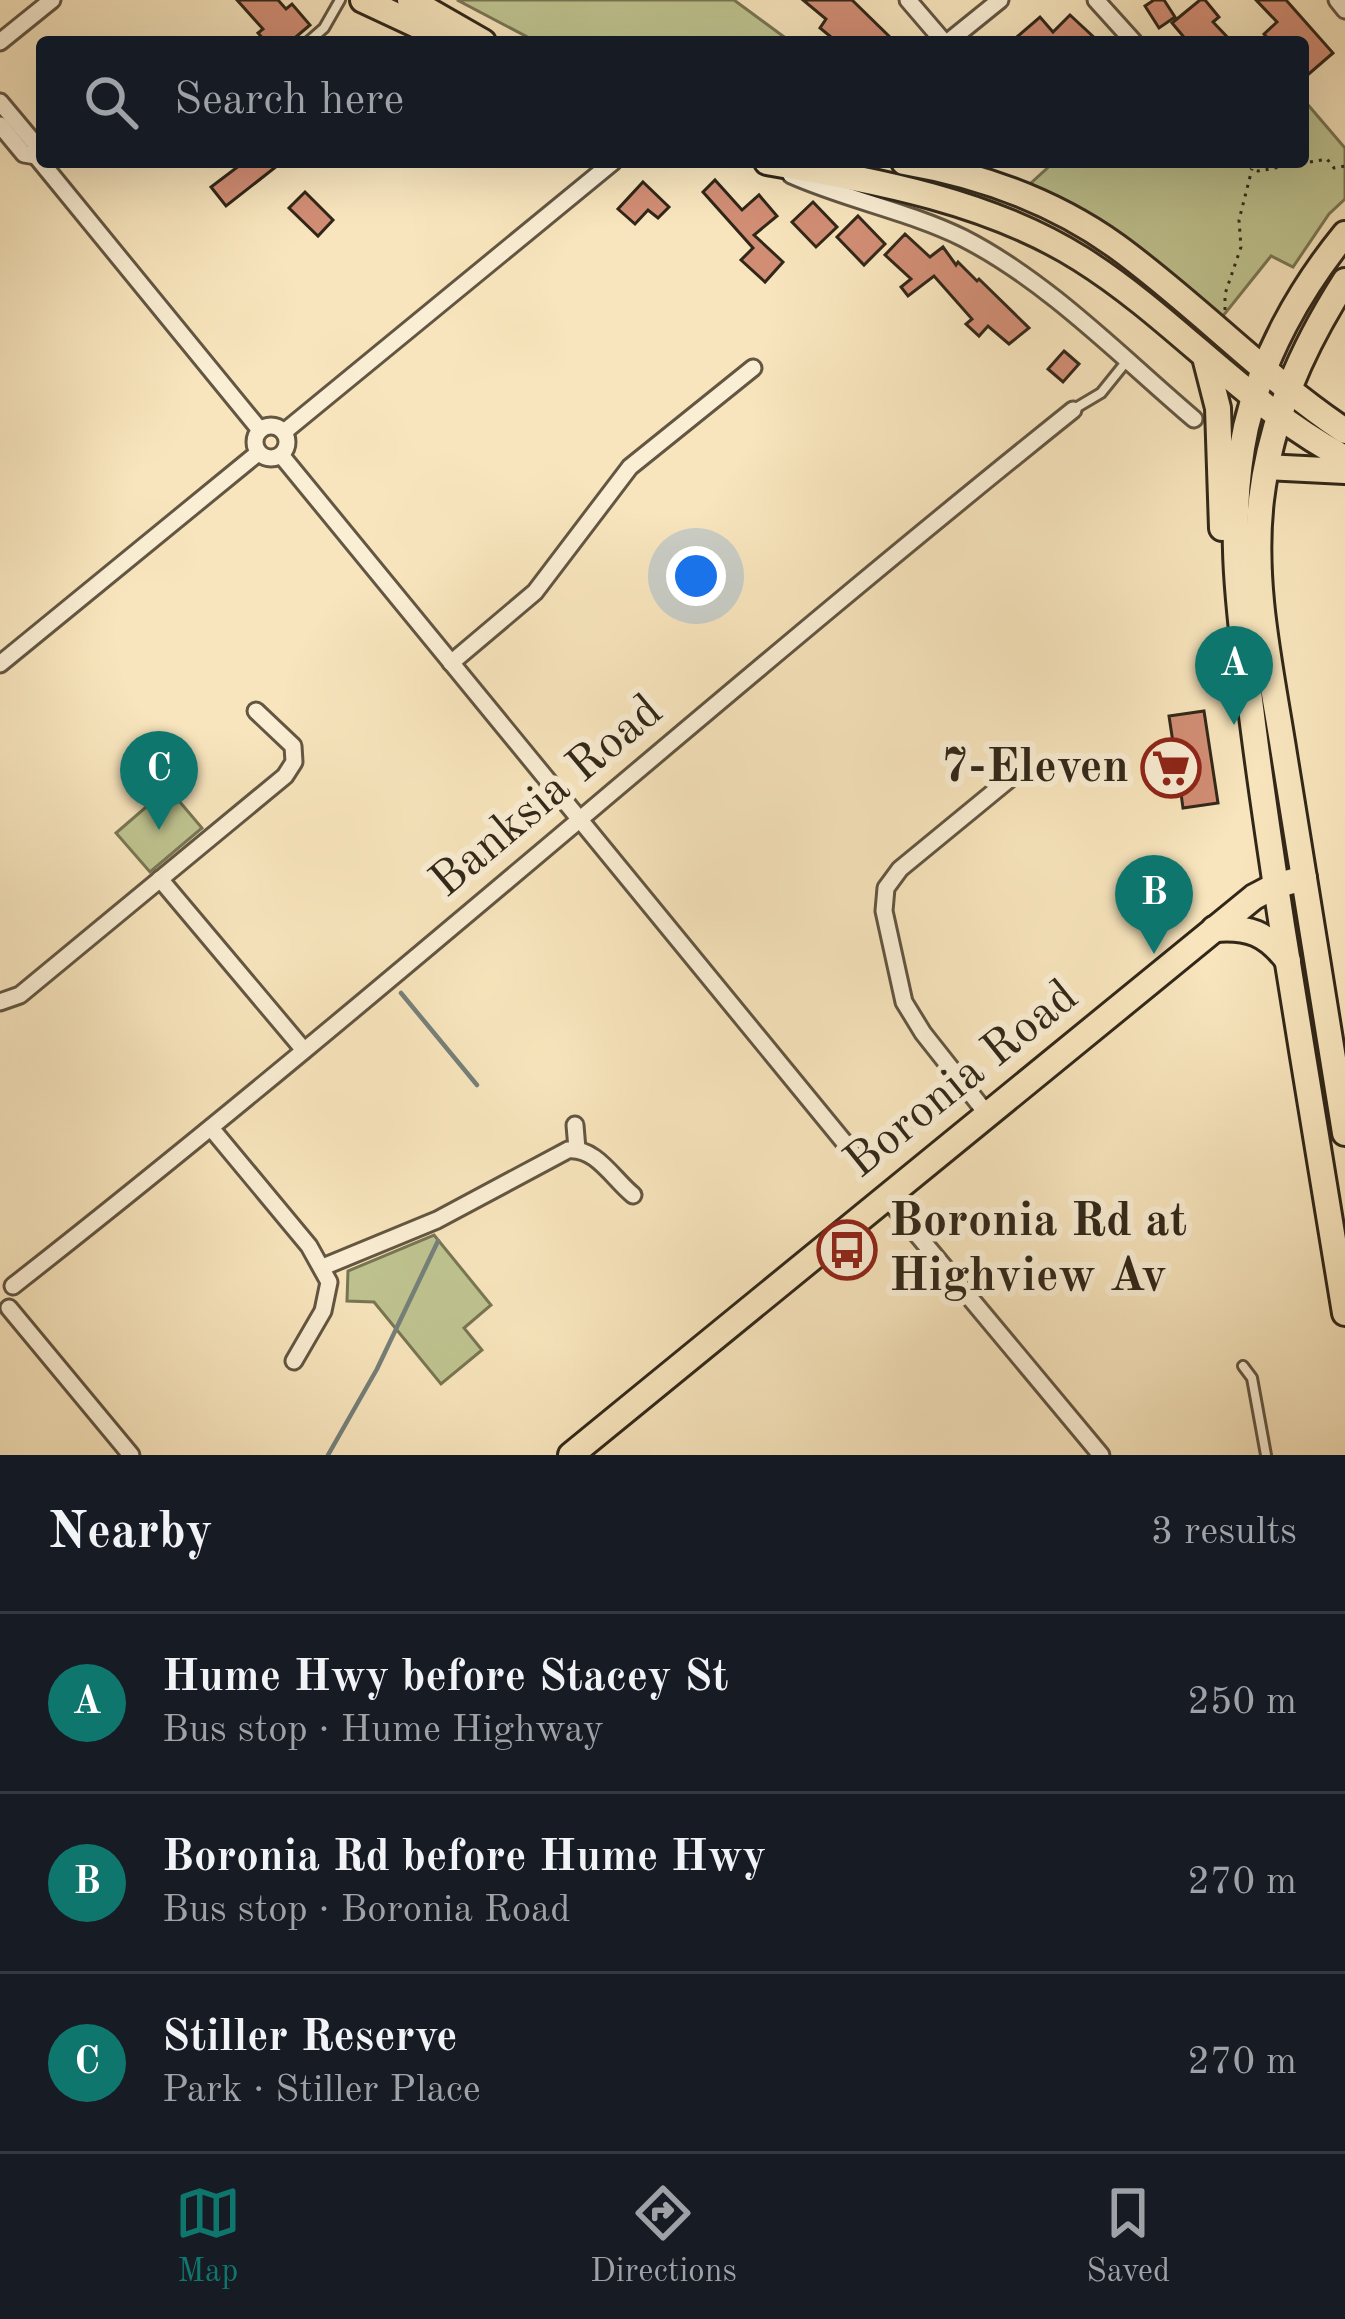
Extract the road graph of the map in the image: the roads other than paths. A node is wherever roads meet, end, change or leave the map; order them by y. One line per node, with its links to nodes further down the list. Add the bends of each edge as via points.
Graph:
1 (52, 0): 16 (street)
2 (340, 0): 10 (lane)
3 (363, 0): 11 (main road)
4 (410, 0): 12 (main road)
5 (908, 0): 13 (street)
6 (1000, 0): 14 (street)
7 (1096, 0): 15 (street)
8 (1337, 0): 9 (street)
9 (1345, 10)
10 (315, 36)
11 (440, 36)
12 (473, 36)
13 (941, 36)
14 (954, 36)
15 (1128, 36)
16 (0, 42)
17 (0, 101): 19 (street, via 36,145)
18 (0, 125): 19 (street, via 24,154)
19 (36, 156)
20 (46, 168): 36 (street)
21 (606, 168): 38 (street)
22 (778, 168): 28 (street, via 960,236 1060,304)
23 (794, 168): 27 (main road, via 1010,221 1081,259)
24 (928, 168): 30 (main road, via 1015,190 1115,245)
25 (1345, 233): 30 (main road)
26 (1345, 280): 31 (main road)
27 (1204, 357): 32 (main road); 44 (main road, via 1217,404 1222,535)
28 (1126, 362): 33 (lane, Banksia Road, via 1101,393); 35 (street)
29 (753, 368): 45 (street, via 630,467 536,592)
30 (1264, 371): 31 (main road); 32 (main road)
31 (1286, 389): 34 (main road); 37 (main road)
32 (1254, 398): 34 (main road); 44 (main road, via 1238,503)
33 (1073, 410): 49 (street, Banksia Road)
34 (1278, 417): 41 (main road); 42 (main road)
35 (1194, 418)
36 (260, 430): 38 (street); 39 (street)
37 (1345, 431)
38 (284, 432): 40 (street)
39 (258, 453): 40 (street); 46 (street)
40 (281, 455): 45 (street)
41 (1345, 458)
42 (1267, 467): 43 (main road); 50 (main road, via 1261,596)
43 (1345, 471)
44 (1240, 625): 52 (main road)
45 (451, 663): 49 (street)
46 (0, 664)
47 (256, 711): 51 (street, via 286,736 300,764)
48 (1018, 772): 57 (street, via 900,869 884,898 904,1002)
49 (580, 820): 56 (street, Banksia Road); 61 (street)
50 (1304, 878): 52 (main road, Boronia Road); 60 (main road)
51 (160, 879): 55 (street); 56 (street)
52 (1275, 886): 53 (main road, Boronia Road); 54 (main road)
53 (1214, 929): 54 (main road, via 1258,933); 57 (main road, Boronia Road)
54 (1288, 961): 68 (main road)
55 (3, 1006)
56 (303, 1049): 59 (street, Banksia Road)
57 (987, 1114): 64 (main road, Boronia Road)
58 (575, 1125): 62 (street)
59 (211, 1128): 65 (street); 66 (street, Banksia Road)
60 (1345, 1133)
61 (849, 1148)
62 (577, 1149): 63 (street); 65 (street)
63 (633, 1196)
64 (885, 1196): 72 (main road, Boronia Road); 73 (street)
65 (322, 1267): 69 (street, via 328,1297)
66 (6, 1282): 67 (street, via 16,1295)
67 (5, 1309): 71 (street)
68 (1345, 1313)
69 (294, 1361)
70 (1243, 1366): 74 (lane)
71 (130, 1455)
72 (571, 1455)
73 (1101, 1455)
74 (1265, 1455)

